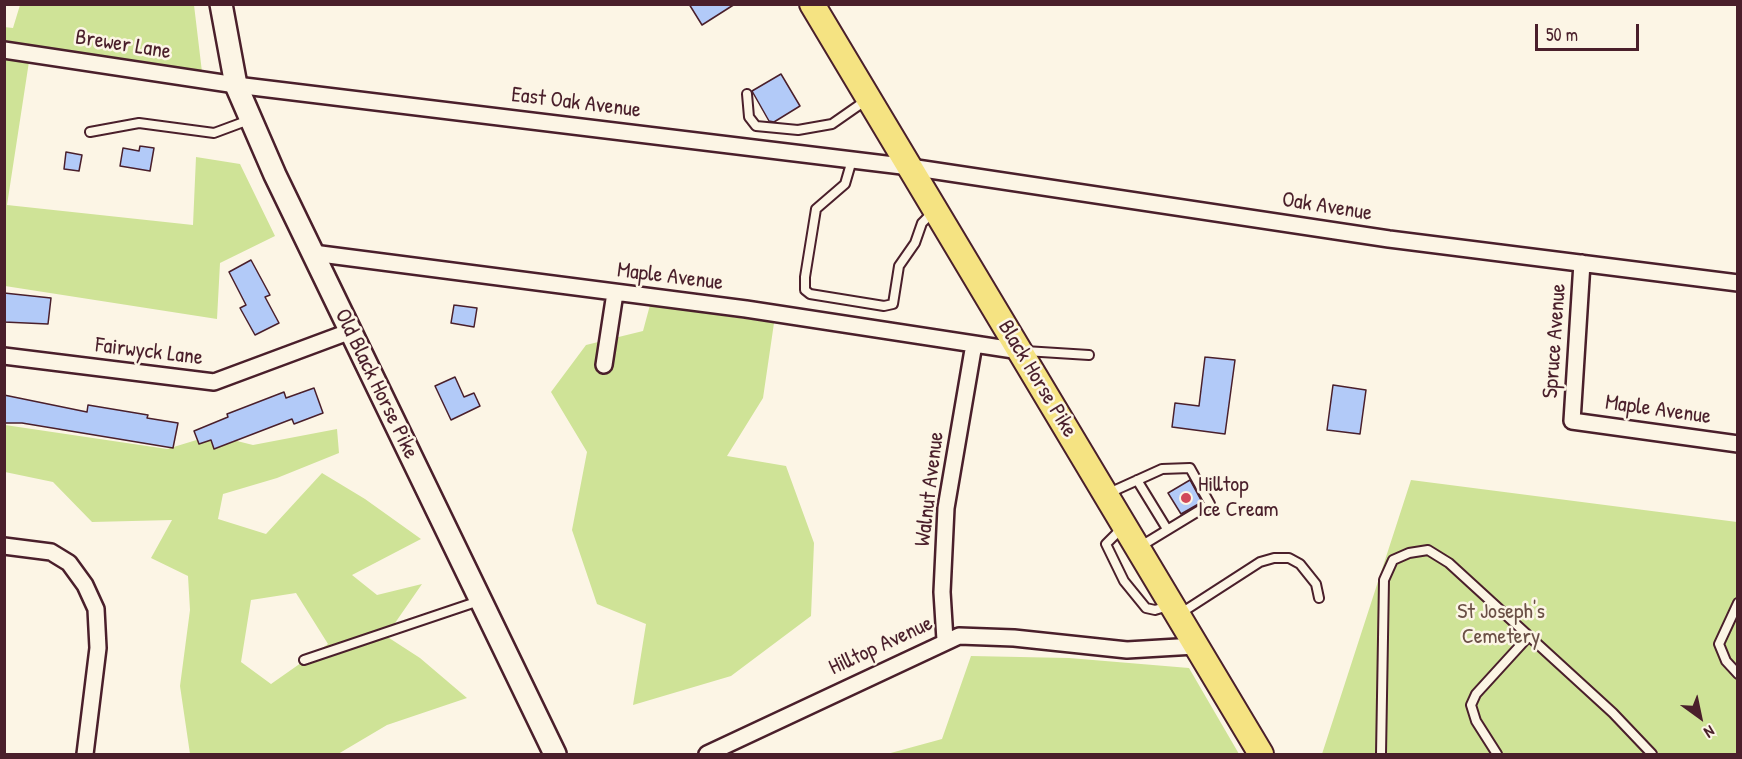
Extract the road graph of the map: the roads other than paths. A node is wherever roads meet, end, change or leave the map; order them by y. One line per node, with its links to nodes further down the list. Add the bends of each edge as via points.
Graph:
1 (221, 4): 4 (street, Old Black Horse Pike)
2 (812, 4): 6 (main road, Black Horse Pike)
3 (4, 50): 4 (street, Brewer Lane)
4 (236, 85): 7 (street, Old Black Horse Pike); 9 (street, East Oak Avenue)
5 (747, 94): 6 (lane, via 749,117 756,126 798,130 832,124)
6 (869, 98): 10 (main road, Black Horse Pike)
7 (250, 119): 8 (lane, via 214,133 139,123); 12 (street, Old Black Horse Pike)
8 (90, 132)
9 (852, 160): 10 (street, East Oak Avenue); 11 (lane, via 845,184 816,209 806,277 810,294 884,306 893,304 899,266 915,243 922,223)
10 (910, 167): 11 (main road, Black Horse Pike); 13 (street, Oak Avenue, via 1389,239)
11 (935, 209): 18 (main road, Black Horse Pike)
12 (313, 253): 15 (street, Maple Avenue); 16 (street, Old Black Horse Pike)
13 (1582, 263): 14 (street, Oak Avenue); 22 (street, Spruce Avenue)
14 (1737, 283)
15 (615, 293): 17 (street, Maple Avenue); 21 (street)
16 (351, 330): 20 (street, Fairwyck Lane, via 214,382); 31 (street, Old Black Horse Pike)
17 (974, 344): 18 (street, Maple Avenue); 35 (street, Walnut Avenue, via 946,508 942,592)
18 (1020, 351): 19 (lane); 25 (main road, Black Horse Pike)
19 (1089, 355)
20 (4, 356)
21 (604, 365)
22 (1572, 421): 23 (street, Maple Avenue)
23 (1737, 444)
24 (1137, 480): 25 (lane); 27 (lane); 27 (lane, via 1162,469 1190,468 1210,504)
25 (1105, 494): 26 (main road, Black Horse Pike)
26 (1124, 527): 29 (main road, Black Horse Pike); 33 (lane, via 1106,544 1124,581 1146,608)
27 (1167, 530): 29 (lane)
28 (4, 546): 39 (street, via 51,552 69,563 96,609 98,648)
29 (1137, 548): 33 (main road, Black Horse Pike)
30 (1319, 598): 33 (lane, via 1316,584 1300,564 1289,558 1274,558)
31 (481, 601): 37 (lane); 40 (street, Old Black Horse Pike)
32 (1737, 603): 38 (lane, via 1719,644)
33 (1174, 610): 36 (main road, Black Horse Pike)
34 (1528, 637): 43 (lane, via 1439,556 1428,550 1394,561 1384,580 1382,595); 44 (lane, via 1476,694 1471,705 1476,721); 45 (lane, via 1613,713)
35 (945, 640): 36 (street, Hilltop Avenue, via 958,636 1014,638 1127,650); 41 (street, Hilltop Avenue)
36 (1195, 646): 42 (main road, Black Horse Pike)
37 (304, 660)
38 (1737, 674)
39 (85, 754)
40 (555, 754)
41 (706, 754)
42 (1261, 754)
43 (1381, 754)
44 (1497, 754)
45 (1652, 754)

